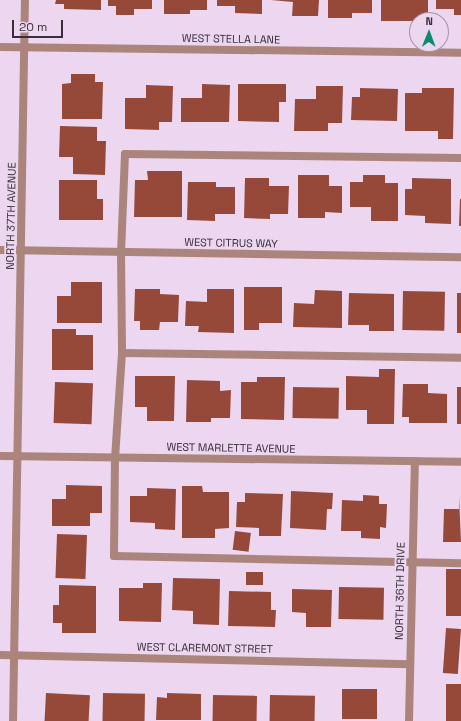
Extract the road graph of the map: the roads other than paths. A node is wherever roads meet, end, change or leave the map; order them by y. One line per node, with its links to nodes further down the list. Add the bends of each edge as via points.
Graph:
1 (25, 0): 3 (street, NORTH 37TH AVENUE)
2 (0, 47): 3 (street, WEST STELLA LANE)
3 (24, 47): 4 (street, WEST STELLA LANE); 7 (street, NORTH 37TH AVENUE)
4 (461, 53)
5 (461, 158): 8 (street, via 125,154)
6 (0, 250): 7 (street, WEST CITRUS WAY)
7 (21, 250): 8 (street, WEST CITRUS WAY); 13 (street, NORTH 37TH AVENUE)
8 (122, 252): 9 (street, WEST CITRUS WAY); 10 (street)
9 (461, 257)
10 (122, 353): 11 (street); 14 (street)
11 (461, 358)
12 (0, 456): 13 (street, WEST MARLETTE AVENUE)
13 (18, 457): 14 (street, WEST MARLETTE AVENUE); 20 (street, NORTH 37TH AVENUE)
14 (116, 458): 15 (street, WEST MARLETTE AVENUE); 17 (street, via 114,556)
15 (415, 461): 16 (street, WEST MARLETTE AVENUE); 17 (street, NORTH 36TH DRIVE)
16 (461, 462)
17 (412, 563): 18 (street); 21 (street, NORTH 36TH DRIVE)
18 (461, 563)
19 (0, 655): 20 (street, WEST CLAREMONT STREET)
20 (15, 655): 21 (street, WEST CLAREMONT STREET); 22 (street, NORTH 37TH AVENUE)
21 (409, 664): 23 (street, NORTH 36TH DRIVE)
22 (13, 721)
23 (409, 721)

